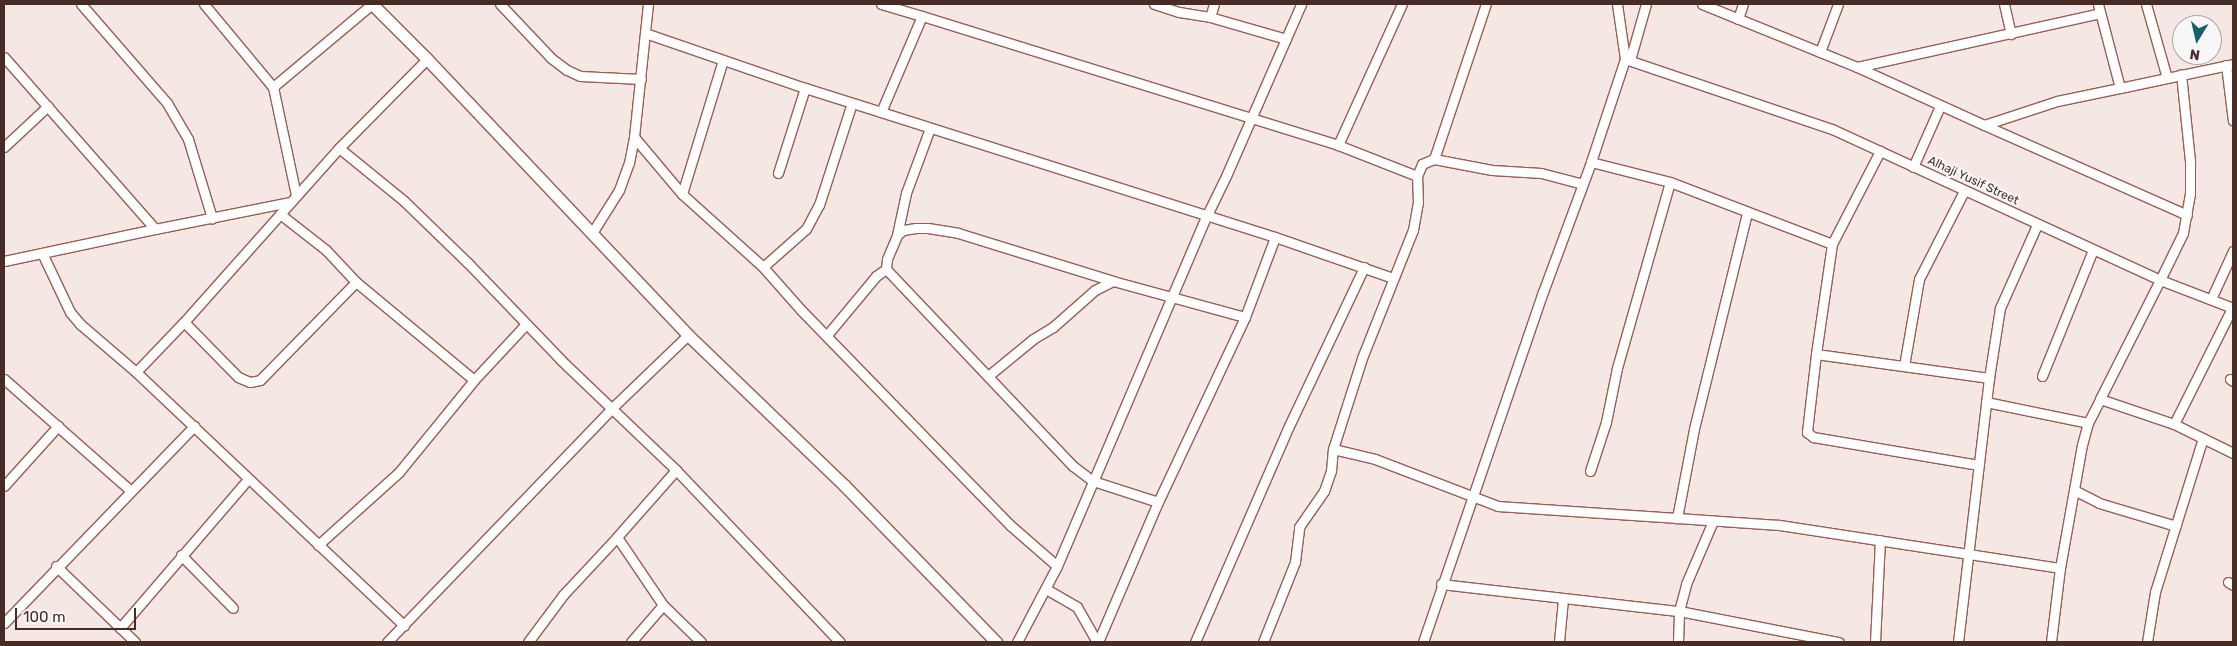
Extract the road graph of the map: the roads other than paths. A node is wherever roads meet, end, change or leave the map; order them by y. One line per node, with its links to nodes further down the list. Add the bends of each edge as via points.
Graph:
1 (81, 4): 66 (street, via 167,103 188,139)
2 (204, 4): 36 (street)
3 (372, 4): 28 (street); 36 (street)
4 (500, 4): 35 (street, via 550,58 568,70 580,76)
5 (648, 4): 23 (street)
6 (881, 4): 20 (street)
7 (1154, 4): 21 (street)
8 (1214, 4): 21 (street)
9 (1301, 4): 25 (street)
10 (1402, 4): 48 (street)
11 (1486, 4): 52 (street)
12 (1617, 4): 29 (street)
13 (1646, 4): 29 (street)
14 (1702, 4): 22 (street)
15 (1743, 4): 22 (street)
16 (1838, 4): 26 (street)
17 (2004, 4): 24 (street)
18 (2146, 4): 34 (street)
19 (2099, 8): 24 (street); 38 (street)
20 (922, 16): 42 (street); 43 (street)
21 (1210, 17): 25 (street)
22 (1738, 19): 26 (street)
23 (645, 33): 30 (street); 35 (street)
24 (2011, 34): 32 (street)
25 (1286, 39): 43 (street)
26 (1820, 52): 32 (street)
27 (4, 58): 40 (street)
28 (427, 59): 50 (street); 69 (street)
29 (1628, 59): 51 (street, Alhaji Yusif Street, via 1825,126); 53 (street)
30 (723, 60): 37 (street); 60 (street)
31 (2230, 65): 33 (street); 44 (street)
32 (1857, 67): 41 (street)
33 (2181, 74): 34 (street); 65 (street, via 2191,179)
34 (2167, 78): 38 (street)
35 (641, 79): 47 (street)
36 (274, 87): 61 (street)
37 (805, 88): 39 (street); 55 (street)
38 (2120, 88): 45 (street, via 2057,101)
39 (852, 103): 42 (street); 77 (street, via 819,205 806,229)
40 (48, 106): 49 (street); 68 (street)
41 (1940, 106): 45 (street); 54 (street)
42 (881, 112): 46 (street)
43 (1251, 118): 48 (street); 64 (street)
44 (2233, 121)
45 (1984, 125): 65 (street)
46 (930, 128): 64 (street); 70 (street, via 906,193)
47 (634, 137): 60 (street); 69 (street, via 620,190)
48 (1338, 145): 56 (street)
49 (4, 147)
50 (338, 148): 61 (street); 89 (street, via 404,201)
51 (1880, 151): 54 (street, Alhaji Yusif Street); 72 (street)
52 (1434, 159): 56 (street, via 1422,164); 58 (street, via 1492,170 1541,173)
53 (1591, 162): 57 (street); 58 (street)
54 (1913, 167): 59 (street, Alhaji Yusif Street)
55 (778, 173)
56 (1418, 176): 80 (street, via 1417,217)
57 (1670, 182): 62 (street); 112 (street)
58 (1583, 184): 118 (street)
59 (1964, 191): 67 (street, Alhaji Yusif Street); 93 (street, via 1919,279)
60 (682, 194): 77 (street)
61 (293, 198): 63 (street); 66 (street)
62 (1748, 213): 72 (street); 120 (street, via 1696,420)
63 (280, 214): 83 (street, via 326,250); 88 (street)
64 (1206, 215): 71 (street); 84 (street)
65 (2187, 215): 81 (street, via 2178,246)
66 (212, 218): 68 (street)
67 (2037, 225): 73 (street, Alhaji Yusif Street); 97 (street, via 2000,308)
68 (155, 229): 75 (street)
69 (592, 233): 91 (street)
70 (897, 235): 79 (street); 82 (street, via 909,228 958,234)
71 (1275, 237): 78 (street); 87 (street)
72 (1832, 244): 92 (street)
73 (2093, 250): 81 (street, Alhaji Yusif Street); 96 (street)
74 (2233, 251): 85 (street)
75 (42, 253): 76 (street); 94 (street, via 70,312)
76 (4, 261)
77 (763, 267): 90 (street)
78 (1364, 267): 80 (street); 149 (street, via 1288,428)
79 (886, 269): 90 (street, via 876,276); 95 (street)
80 (1393, 278): 108 (street, via 1362,358)
81 (2160, 280): 85 (street, Alhaji Yusif Street); 100 (street)
82 (1113, 281): 84 (street); 95 (street, via 1096,290)
83 (356, 282): 88 (street, via 260,380 250,382 238,377); 99 (street)
84 (1172, 296): 87 (street); 114 (street)
85 (2211, 299): 86 (street, Alhaji Yusif Street)
86 (2233, 308): 104 (street)
87 (1245, 318): 119 (street)
88 (184, 322): 94 (street)
89 (526, 324): 99 (street); 102 (street)
90 (827, 335): 129 (street, via 1010,525)
91 (688, 336): 102 (street); 146 (street, via 844,484)
92 (1816, 354): 93 (street); 110 (street, via 1806,429 1809,435)
93 (1904, 366): 97 (street)
94 (136, 372): 106 (street)
95 (988, 376): 114 (street, via 1072,466)
96 (2042, 376)
97 (1989, 378): 101 (street)
98 (4, 379): 105 (street)
99 (474, 380): 125 (street, via 399,472)
100 (2100, 399): 103 (street); 104 (street)
101 (1986, 402): 103 (street); 110 (street)
102 (611, 409): 111 (street); 138 (street)
103 (2088, 424): 117 (street)
104 (2174, 424): 107 (street)
105 (58, 426): 115 (street); 116 (street)
106 (194, 426): 113 (street); 116 (street)
107 (2203, 438): 109 (street); 122 (street)
108 (1333, 448): 118 (street, via 1374,459); 150 (street, via 1331,471 1324,491 1299,527 1295,562)
109 (2233, 453)
110 (1978, 465): 126 (street)
111 (676, 470): 123 (street); 145 (street)
112 (1590, 471)
113 (248, 478): 125 (street); 127 (street)
114 (1093, 481): 119 (street); 129 (street)
115 (4, 486)
116 (130, 490): 128 (street)
117 (2074, 490): 122 (street, via 2099,503); 130 (street)
118 (1474, 497): 120 (street, via 1498,506); 131 (street)
119 (1158, 502): 148 (street)
120 (1677, 518): 121 (street)
121 (1713, 521): 124 (street); 136 (street, via 1686,584)
122 (2176, 526): 158 (street, via 2154,592)
123 (616, 537): 134 (street); 142 (street, via 564,595)
124 (1880, 540): 126 (street); 155 (street)
125 (318, 545): 138 (street)
126 (1969, 554): 130 (street); 156 (street)
127 (181, 555): 135 (street); 139 (street)
128 (56, 566): 137 (street); 139 (street)
129 (1056, 566): 132 (street)
130 (2060, 568): 157 (street)
131 (1441, 584): 133 (street); 151 (street)
132 (1046, 589): 147 (street); 148 (street, via 1077,607)
133 (1563, 599): 136 (street); 152 (street)
134 (664, 604): 143 (street); 144 (street)
135 (234, 608)
136 (1679, 611): 153 (street); 154 (street)
137 (4, 623)
138 (404, 625): 141 (street)
139 (120, 628): 140 (street)
140 (135, 642)
141 (387, 642)
142 (528, 642)
143 (631, 642)
144 (701, 642)
145 (840, 642)
146 (996, 642)
147 (1017, 642)
148 (1097, 642)
149 (1195, 642)
150 (1263, 642)
151 (1423, 642)
152 (1560, 642)
153 (1678, 642)
154 (1839, 642)
155 (1875, 642)
156 (1958, 642)
157 (2051, 642)
158 (2148, 642)

